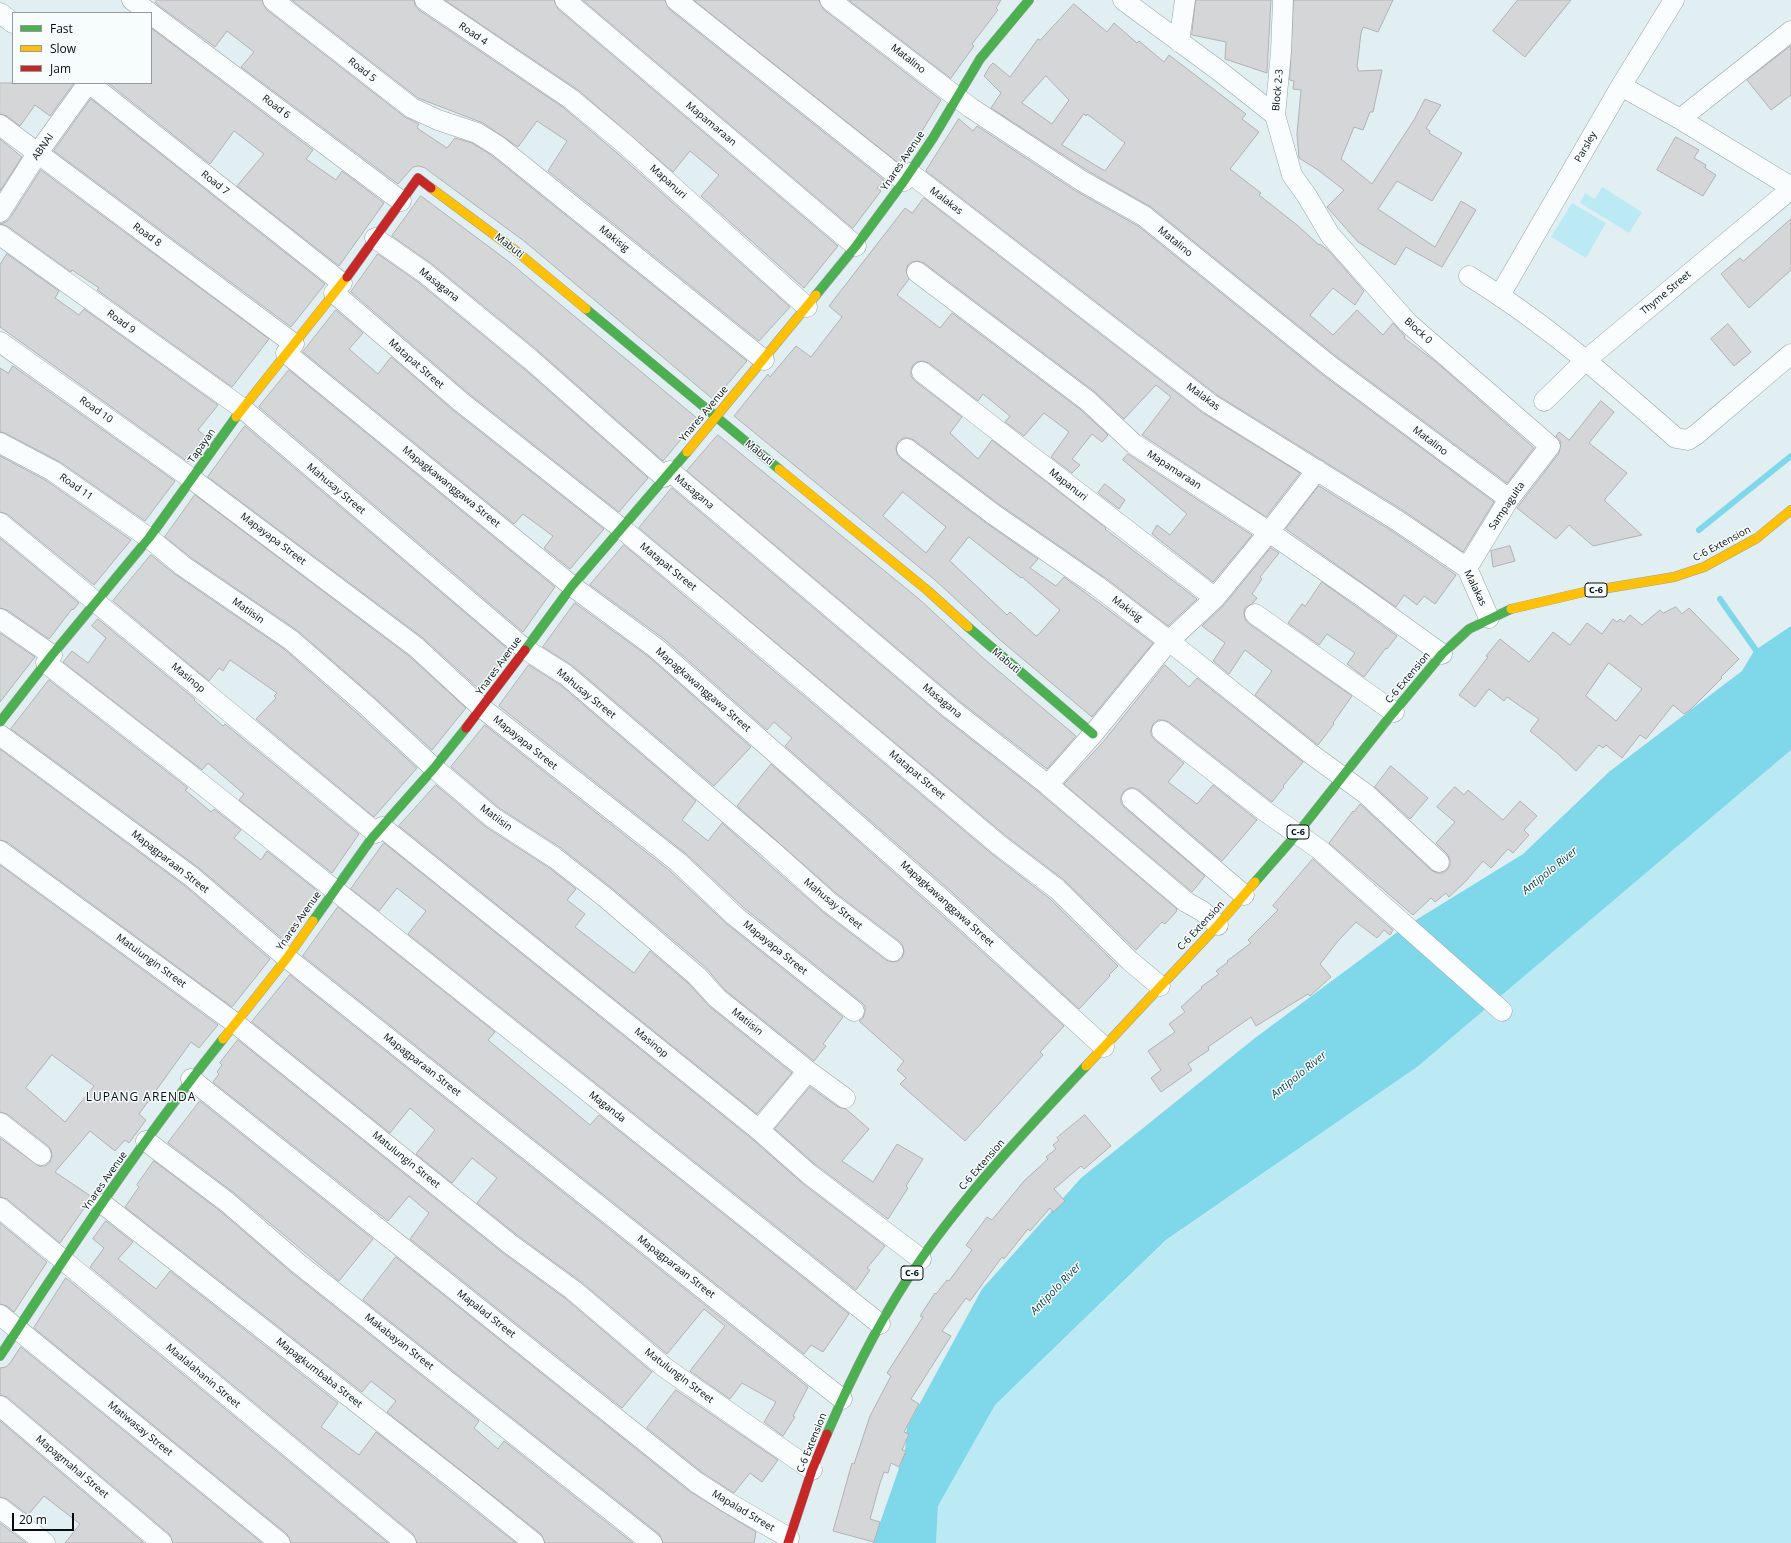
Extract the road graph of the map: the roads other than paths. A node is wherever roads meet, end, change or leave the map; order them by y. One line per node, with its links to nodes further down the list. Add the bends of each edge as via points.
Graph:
1 (273, 0): 24 (street, Road 5, via 412,108)
2 (426, 0): 16 (street, Road 4)
3 (676, 0): 26 (street, Malakas)
4 (830, 0): 20 (street, Matalino)
5 (1029, 0): 20 (street, Ynares Avenue, via 980,59)
6 (1123, 0): 15 (street)
7 (1185, 0): 15 (street)
8 (1283, 0): 21 (street, Block 2-3)
9 (1674, 0): 19 (street, Parsley)
10 (566, 1): 34 (street, Mapamaraan)
11 (0, 13): 13 (street)
12 (152, 14): 30 (street, Road 6)
13 (12, 23)
14 (1791, 31): 22 (street)
15 (1179, 42): 21 (street)
16 (522, 66): 39 (street, Mapanuri, via 571,99 619,139)
17 (87, 84): 25 (street, ABNAI)
18 (89, 84): 37 (street, Road 7)
19 (1621, 86): 22 (street); 38 (street, Parsley)
20 (958, 97): 26 (street, Ynares Avenue); 55 (street, Matalino, via 1082,181 1144,216 1330,366)
21 (1275, 115): 29 (street, Block 2-3, via 1292,175)
22 (1680, 119): 28 (street)
23 (0, 126): 25 (street, Road 8)
24 (459, 126): 43 (street, Makisig, via 498,146)
25 (37, 154): 31 (street, ABNAI); 41 (street, Road 8)
26 (907, 177): 34 (street, Ynares Avenue); 52 (street, Malakas, via 1210,404)
27 (418, 178): 30 (street, Tapayan); 48 (street, Mabuti, via 516,251)
28 (1791, 188): 44 (street, Thyme Street)
29 (1307, 196): 50 (street, Block 0, via 1330,235 1408,323)
30 (401, 201): 33 (street, Tapayan)
31 (0, 212)
32 (0, 235): 47 (street, Road 9)
33 (375, 238): 37 (street, Tapayan); 53 (street, Masagana, via 425,273)
34 (856, 246): 39 (street, Ynares Avenue)
35 (916, 272): 59 (street, Mapamaraan, via 1088,401 1134,444)
36 (1469, 276): 38 (street)
37 (338, 288): 41 (street, Tapayan); 58 (street, Matapat Street, via 461,402)
38 (1500, 295): 44 (street)
39 (807, 307): 43 (street, Ynares Avenue)
40 (0, 342): 54 (street, Road 10)
41 (290, 348): 47 (street, Tapayan); 62 (street, Mapagkawanggawa Street)
42 (1791, 354): 44 (street, via 1688,440 1676,438)
43 (764, 360): 48 (street, Ynares Avenue)
44 (1586, 360): 46 (street, Thyme Street)
45 (922, 372): 63 (street, Mapanuri)
46 (1544, 401)
47 (242, 408): 54 (street, Tapayan); 69 (street, Mahusay Street)
48 (716, 418): 53 (street, Ynares Avenue); 76 (street, Mabuti, via 927,590)
49 (0, 443): 60 (street, Road 11, via 53,471)
50 (1550, 446): 55 (street, Sampaguita)
51 (907, 449): 68 (street, Makisig)
52 (1317, 470): 59 (street); 61 (street, Malakas, via 1398,520)
53 (667, 474): 58 (street, Ynares Avenue); 79 (street, Masagana, via 951,709)
54 (192, 479): 60 (street, Tapayan); 72 (street, Mapayapa Street, via 416,647)
55 (1509, 499): 61 (street, Sampaguita)
56 (1791, 510): 66 (street, C-6 Extension / C-6, via 1756,538 1704,567 1674,577 1584,592 1516,607)
57 (0, 523): 64 (street, Masinop)
58 (621, 528): 62 (street, Ynares Avenue); 90 (street, Matapat Street, via 1001,846 1057,889 1130,961)
59 (1270, 532): 63 (street); 70 (street, Mapamaraan)
60 (149, 538): 64 (street, Tapayan); 77 (street, Matiisin, via 183,566 291,640)
61 (1467, 568): 66 (street, Malakas)
62 (572, 586): 69 (street, Ynares Avenue); 94 (street, Mapagkawanggawa Street, via 656,648 945,902)
63 (1215, 598): 68 (street)
64 (96, 603): 71 (street, Tapayan); 81 (street, Masinop)
65 (1255, 614): 73 (street)
66 (1489, 618): 70 (street, C-6 Extension / C-6, via 1469,629)
67 (0, 619): 71 (street)
68 (1169, 641): 76 (street); 78 (street, Makisig)
69 (525, 649): 72 (street, Ynares Avenue); 88 (street, Mahusay Street, via 566,676 830,903)
70 (1442, 654): 73 (street, C-6 Extension / C-6)
71 (49, 659): 74 (street, Tapayan); 85 (street)
72 (482, 708): 77 (street, Ynares Avenue); 91 (street, Mapayapa Street, via 678,862 735,916)
73 (1394, 712): 78 (street, C-6 Extension / C-6)
74 (0, 724): 89 (street, Mapagparaan Street, via 192,877)
75 (1162, 731): 82 (street)
76 (1093, 734): 79 (street)
77 (434, 768): 81 (street, Ynares Avenue); 95 (street, Matiisin, via 492,817 555,858 606,898 697,976 717,998)
78 (1342, 777): 82 (street, C-6 Extension / C-6); 84 (street, Makisig, via 1366,794)
79 (1048, 785): 87 (street, Masagana, via 1186,902 1202,910)
80 (1132, 799): 86 (street)
81 (379, 830): 85 (street, Ynares Avenue); 99 (street, Masinop)
82 (1297, 834): 86 (street, C-6 Extension / C-6); 92 (street, via 1319,849)
83 (0, 851): 93 (street, Matulungin Street)
84 (1439, 862)
85 (334, 890): 89 (street, Ynares Avenue); 107 (street, Maganda)
86 (1244, 895): 87 (street, C-6 Extension / C-6)
87 (1218, 925): 90 (street, C-6 Extension / C-6)
88 (893, 951)
89 (287, 958): 93 (street, Ynares Avenue); 110 (street, Mapagparaan Street)
90 (1160, 986): 94 (street, C-6 Extension / C-6)
91 (854, 1011)
92 (1502, 1011)
93 (235, 1023): 96 (street, Ynares Avenue); 112 (street, Matulungin Street, via 510,1244 573,1290 664,1367)
94 (1104, 1047): 104 (street, C-6 Extension / C-6, via 973,1191)
95 (808, 1071): 97 (street, Matiisin); 99 (street)
96 (191, 1079): 100 (street, Ynares Avenue); 114 (street, Mapalad Street, via 696,1482)
97 (845, 1098)
98 (0, 1123): 101 (street)
99 (759, 1130): 104 (street, Masinop, via 809,1174)
100 (146, 1141): 102 (street, Ynares Avenue); 120 (street, Makabayan Street, via 227,1202 299,1264)
101 (41, 1155)
102 (103, 1204): 105 (street, Ynares Avenue); 119 (street, Mapagkumbaba Street)
103 (0, 1208): 105 (street, Maalalahanin Street)
104 (921, 1259): 107 (street, C-6 Extension / C-6)
105 (63, 1260): 108 (street, Ynares Avenue); 118 (street, Maalalahanin Street)
106 (0, 1315): 108 (street, Matiwasay Street)
107 (880, 1324): 110 (street, C-6 Extension / C-6)
108 (17, 1330): 109 (street, Ynares Avenue); 117 (street, Matiwasay Street)
109 (0, 1356)
110 (842, 1399): 112 (street, C-6 Extension / C-6)
111 (0, 1406): 116 (street, Mapagmahal Street)
112 (812, 1470): 114 (street, C-6 Extension / C-6)
113 (0, 1508): 115 (street)
114 (789, 1540)
115 (45, 1543)
116 (162, 1543)
117 (280, 1543)
118 (406, 1543)
119 (534, 1543)
120 (652, 1543)

